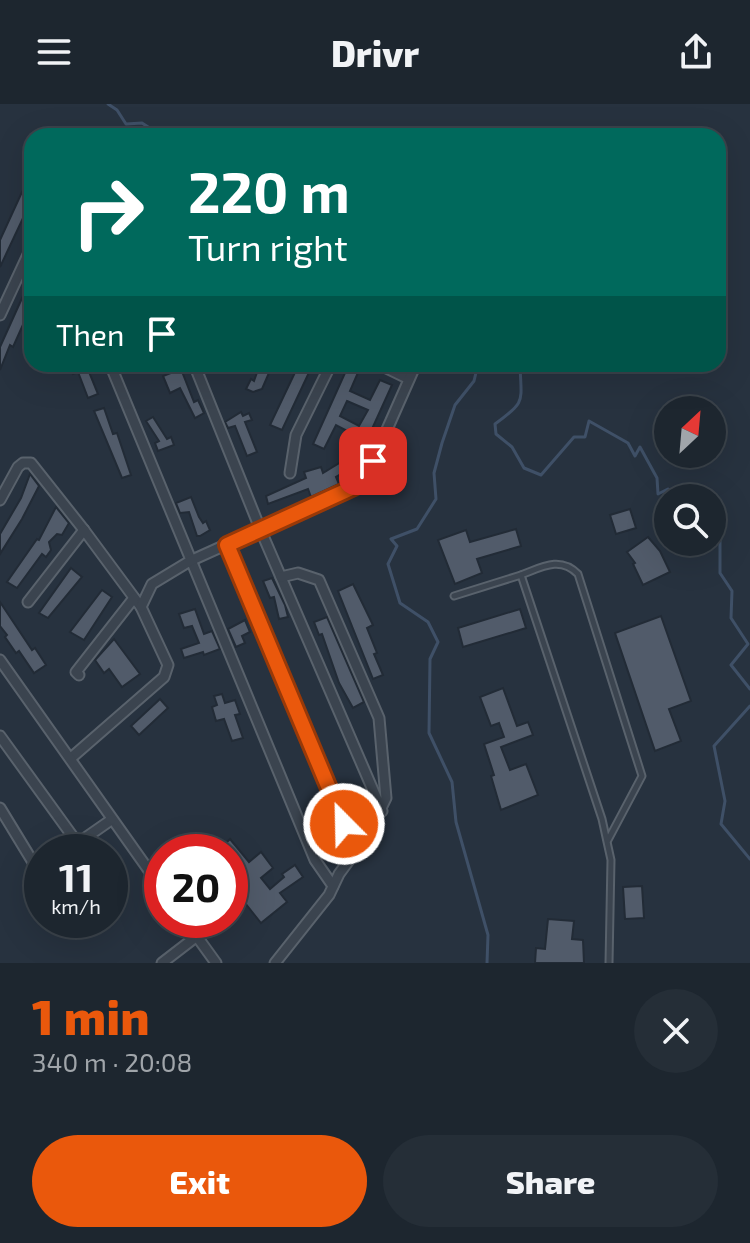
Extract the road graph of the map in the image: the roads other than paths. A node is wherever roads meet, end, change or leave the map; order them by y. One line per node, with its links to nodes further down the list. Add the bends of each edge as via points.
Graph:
1 (24, 263): 2 (street)
2 (0, 315)
3 (113, 372): 14 (street)
4 (197, 372): 12 (street)
5 (327, 372): 9 (street, via 296,435)
6 (395, 372): 8 (street)
7 (412, 372): 8 (street)
8 (409, 379): 12 (street, via 373,461 354,487)
9 (290, 473)
10 (0, 500): 11 (street, via 18,467 31,463)
11 (84, 530): 18 (street); 19 (street)
12 (261, 531): 13 (street); 16 (street)
13 (227, 545): 14 (street); 30 (lane)
14 (190, 561): 20 (street, via 152,584); 36 (street, via 315,860)
15 (521, 575): 17 (lane); 33 (lane); 33 (lane, via 557,563 578,574 626,723 642,776)
16 (281, 577): 28 (street); 28 (street, via 298,573 319,580 379,718 386,798)
17 (454, 596)
18 (134, 598): 20 (street); 22 (street, via 76,672)
19 (28, 602)
20 (141, 607): 25 (street, via 167,671)
21 (0, 660): 25 (street)
22 (79, 675)
23 (0, 736): 24 (street)
24 (12, 752): 26 (street); 31 (street)
25 (71, 758): 29 (street)
26 (0, 759)
27 (0, 808): 34 (street)
28 (382, 811): 36 (street)
29 (111, 820): 32 (street); 35 (street)
30 (344, 824)
31 (72, 834)
32 (95, 834)
33 (607, 842): 42 (lane)
34 (24, 847)
35 (144, 865)
36 (333, 886): 41 (street)
37 (194, 938): 39 (street)
38 (198, 938): 40 (street)
39 (162, 963)
40 (216, 963)
41 (275, 963)
42 (609, 963)

